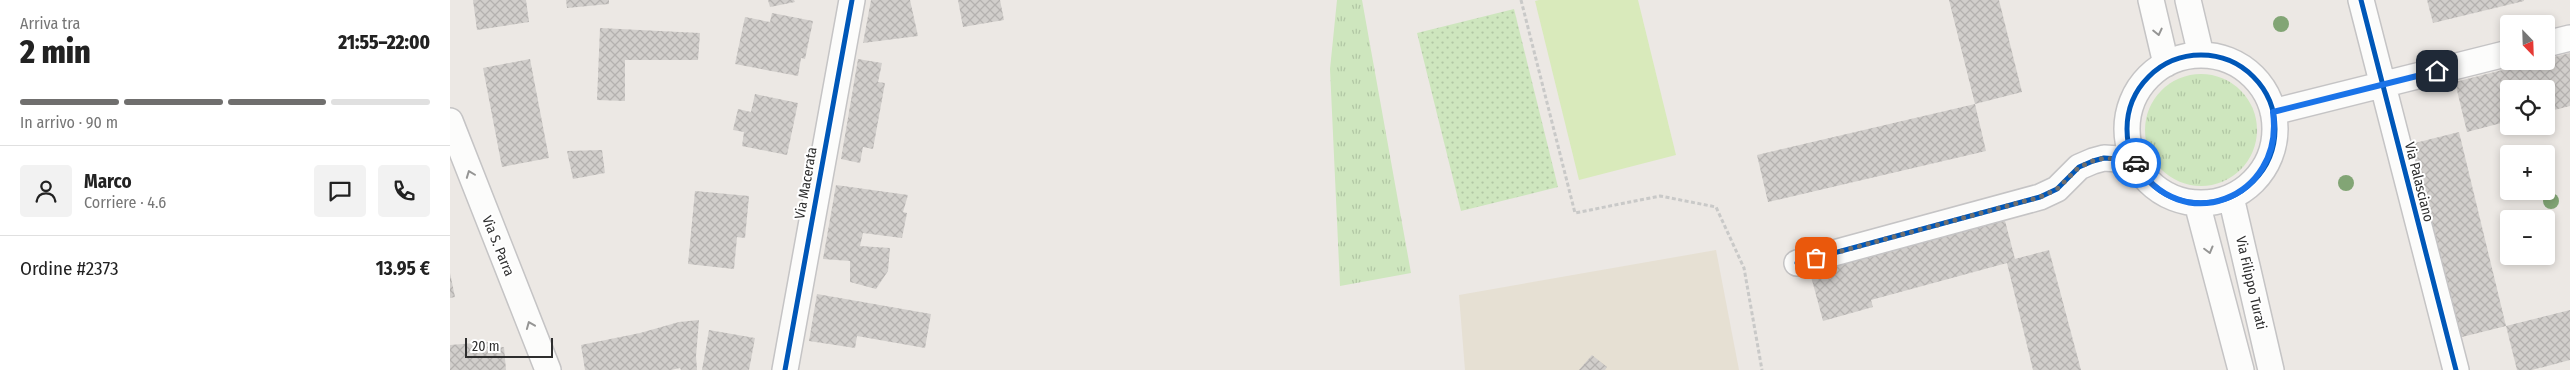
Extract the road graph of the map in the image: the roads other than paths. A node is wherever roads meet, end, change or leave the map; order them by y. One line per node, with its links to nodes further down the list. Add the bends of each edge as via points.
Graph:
1 (852, 0): 18 (street, Via Macerata)
2 (2151, 0): 9 (street, one-way to 9)
3 (2188, 0): 7 (street)
4 (2361, 0): 10 (street, Via Palasciano)
5 (2570, 38): 6 (street)
6 (2555, 42)
7 (2201, 55): 9 (street); 11 (street, via 2226,59 2247,71 2264,89)
8 (2500, 55): 10 (street)
9 (2166, 64): 13 (street, via 2145,82 2131,106 2128,133)
10 (2383, 84): 11 (street); 21 (street, Via Palasciano)
11 (2273, 112): 14 (street, via 2275,136 2268,160 2254,180)
12 (450, 121): 17 (street, Via S. Parra, one-way to 12)
13 (2134, 160): 15 (street, via 2141,172 2160,190); 16 (street, via 2104,158 2093,161 2079,167 2057,189 2040,197)
14 (2231, 197): 15 (street); 20 (street, Via Filippo Turati)
15 (2197, 203): 19 (street, one-way to 19)
16 (1797, 263)
17 (548, 370)
18 (784, 370)
19 (2241, 370)
20 (2271, 370)
21 (2456, 370)

